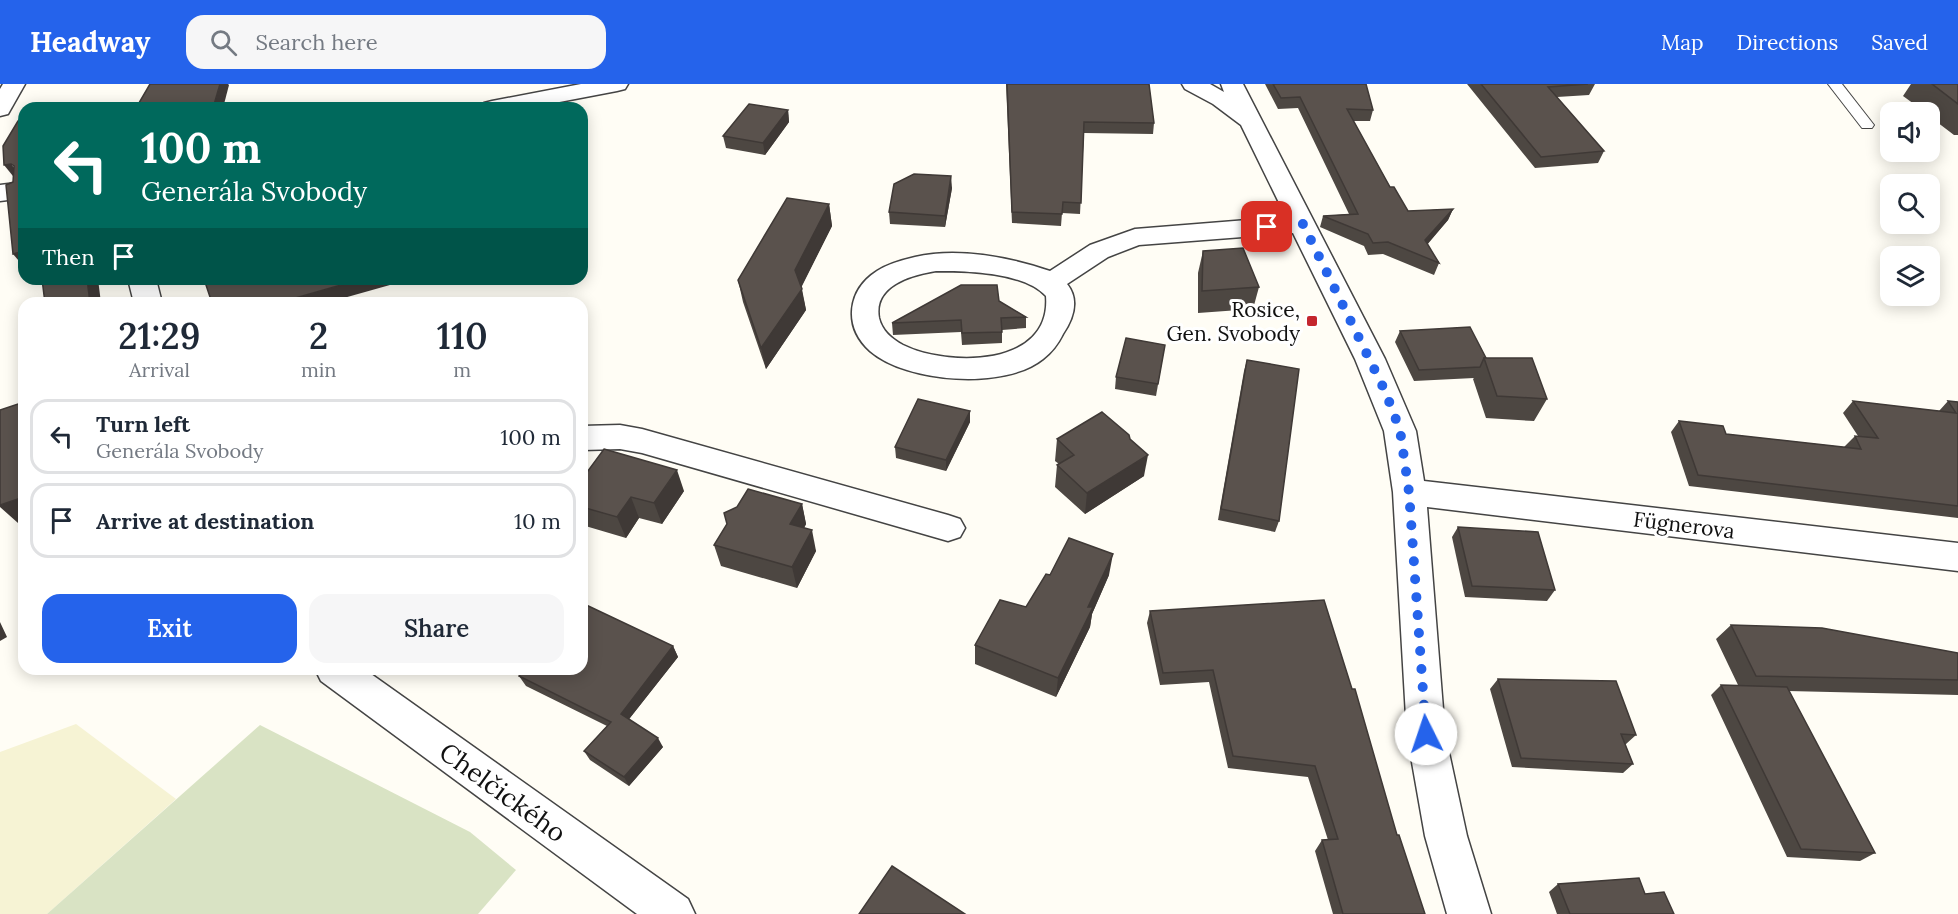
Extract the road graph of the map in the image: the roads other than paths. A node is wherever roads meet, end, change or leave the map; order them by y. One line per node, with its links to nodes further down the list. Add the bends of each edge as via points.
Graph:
1 (14, 84): 7 (street)
2 (617, 84): 6 (street)
3 (1193, 84): 9 (street, via 1234,109)
4 (1232, 84): 9 (street)
5 (1835, 84): 8 (lane)
6 (523, 102)
7 (0, 109)
8 (1868, 125)
9 (1264, 144): 12 (street)
10 (18, 191): 11 (street)
11 (0, 193)
12 (1303, 224): 13 (street, via 1135,237 1099,251); 15 (street, via 1393,410 1400,430)
13 (1050, 283): 13 (street, via 1021,272 952,262 919,265 903,269 875,286 866,297 864,321 879,342 905,357 949,367 995,366 1030,355 1053,329 1061,301)
14 (588, 438): 16 (street, via 642,441)
15 (1409, 492): 17 (street, Fügnerova); 20 (street, via 1426,734 1446,836)
16 (948, 528)
17 (1958, 557)
18 (342, 675): 19 (street, Chelčického)
19 (673, 914)
20 (1469, 914)

